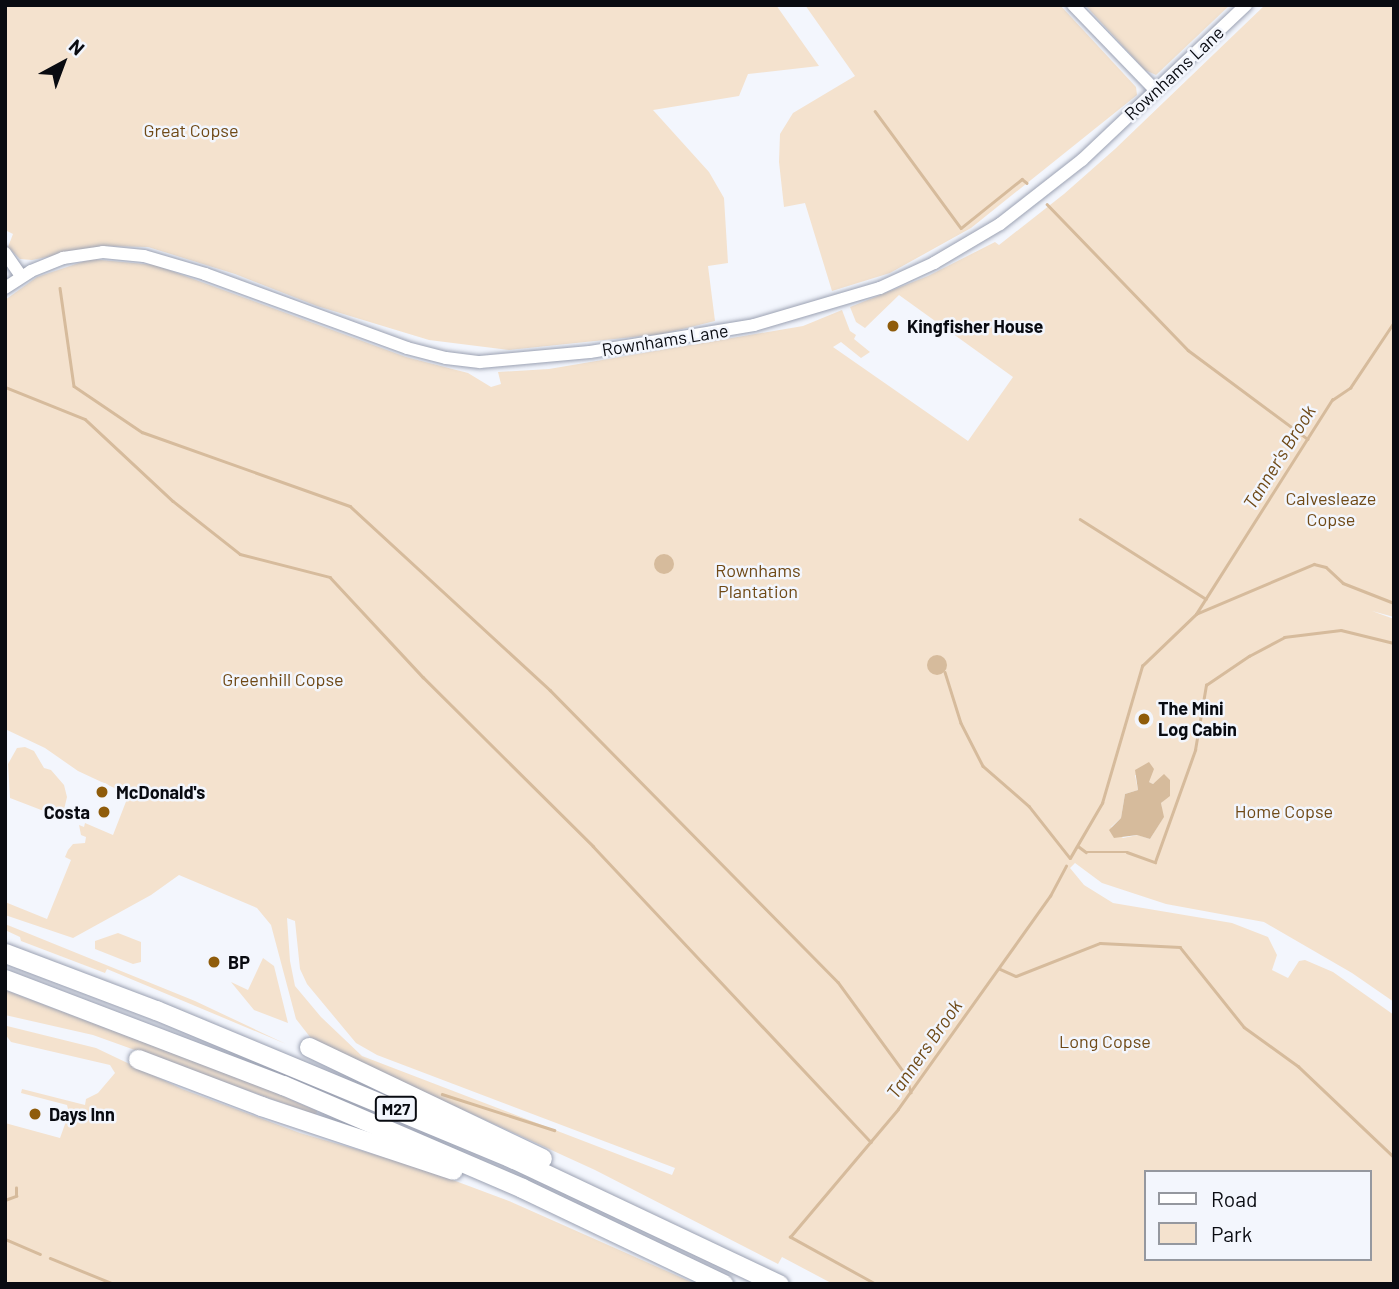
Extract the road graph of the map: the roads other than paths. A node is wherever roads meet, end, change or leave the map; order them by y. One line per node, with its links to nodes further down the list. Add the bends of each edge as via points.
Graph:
1 (1073, 5): 3 (street)
2 (1246, 5): 3 (street, Rownhams Lane)
3 (1155, 90): 5 (street, Rownhams Lane, via 1051,185 1000,224 946,256 848,299 754,326 691,338 525,360 464,361 394,344 145,256 79,254)
4 (5, 253): 5 (street)
5 (21, 276): 6 (street, Rownhams Lane)
6 (5, 288)
7 (5, 953): 12 (highway, M27, via 156,1010 514,1159)
8 (5, 979): 11 (highway, M27, via 284,1085)
9 (309, 1047): 12 (highway, M27, via 598,1185)
10 (138, 1059): 11 (highway, M27, via 478,1179)
11 (522, 1188): 13 (highway, M27)
12 (728, 1258): 14 (highway, M27)
13 (723, 1284)
14 (779, 1284)

